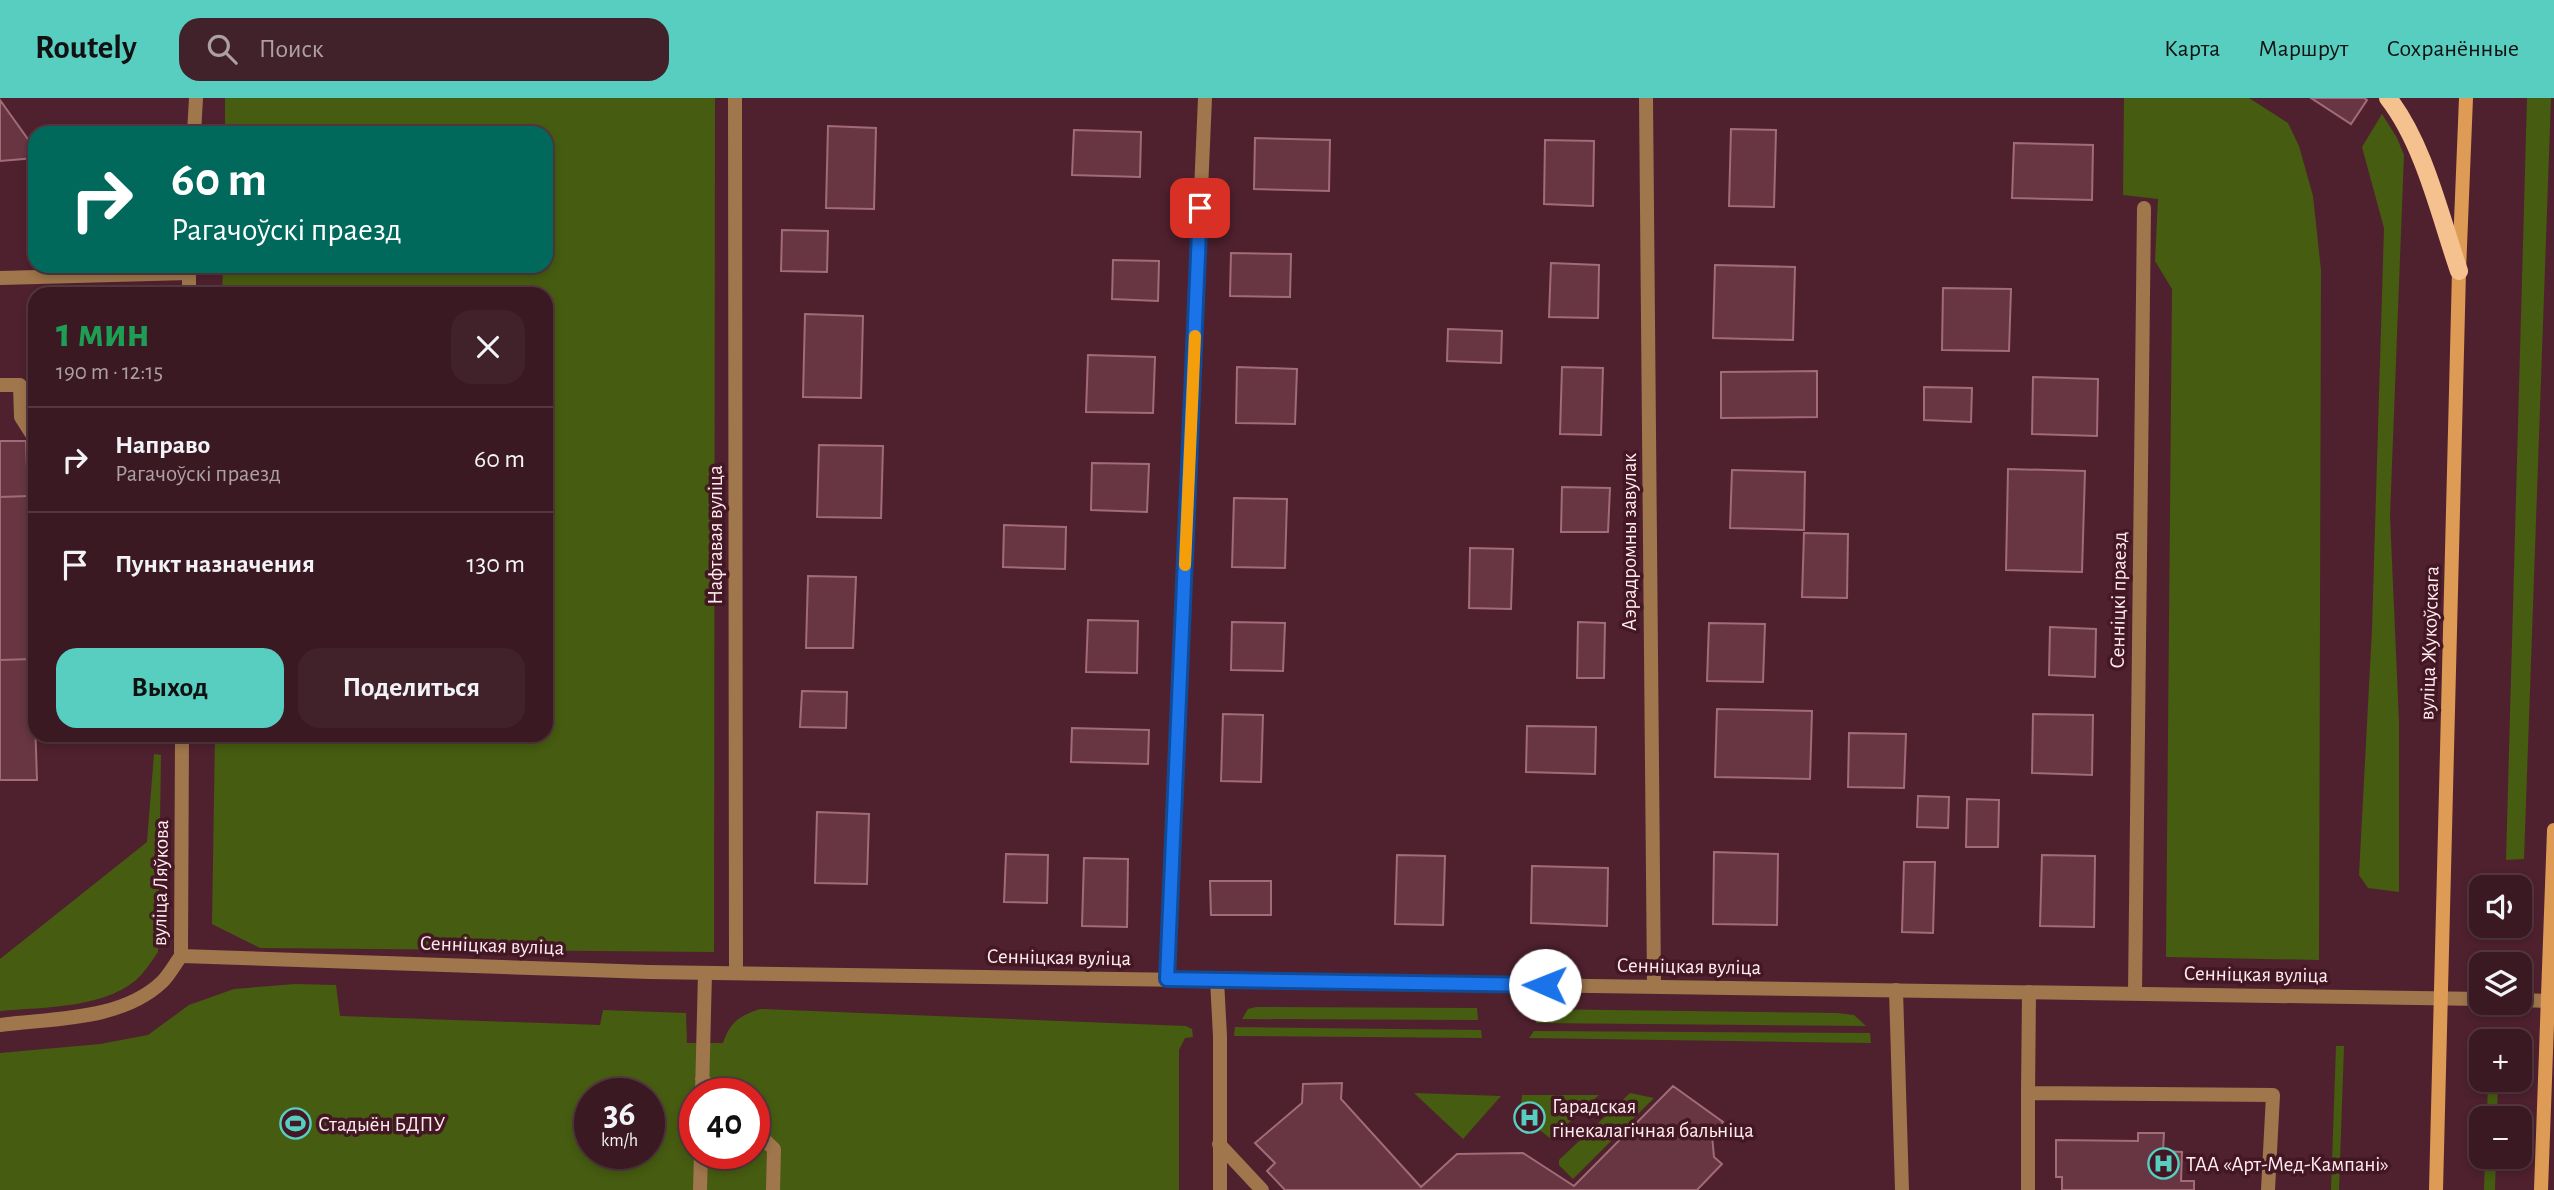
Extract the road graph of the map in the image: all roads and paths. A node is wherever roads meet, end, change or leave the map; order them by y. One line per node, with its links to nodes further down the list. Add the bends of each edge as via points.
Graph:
1 (196, 98): 7 (street)
2 (736, 98): 18 (street, Нафтавая вуліца)
3 (1205, 98): 19 (street)
4 (1646, 98): 21 (street, Аэрадромны завулак)
5 (2388, 98): 9 (main road, via 2418,151)
6 (2466, 98): 9 (main road, вуліца Жукоўскага)
7 (194, 126)
8 (2144, 208): 24 (street, Сенніцкі праезд)
9 (2459, 271): 25 (main road, вуліца Жукоўскага)
10 (118, 273): 11 (street)
11 (0, 278)
12 (0, 385): 13 (street, via 20,385 21,417)
13 (28, 428)
14 (183, 742): 16 (street, вуліца Ляўкова)
15 (2554, 830): 28 (main road)
16 (181, 956): 17 (street, Сенніцкая вуліца); 29 (street, вуліца Ляўкова, via 162,982 135,1000 103,1012)
17 (705, 972): 18 (street, Сенніцкая вуліца); 30 (street)
18 (736, 973): 19 (street, Сенніцкая вуліца)
19 (1167, 979): 20 (street, Сенніцкая вуліца)
20 (1217, 980): 21 (street, Сенніцкая вуліца); 32 (street)
21 (1654, 986): 22 (street, Сенніцкая вуліца)
22 (1896, 990): 23 (street, Сенніцкая вуліца); 39 (street)
23 (2029, 992): 24 (street, Сенніцкая вуліца); 31 (street)
24 (2135, 992): 25 (street, Сенніцкая вуліца)
25 (2440, 998): 26 (street, Сенніцкая вуліца); 42 (main road, вуліца Жукоўскага)
26 (2469, 999)
27 (2532, 1000): 28 (street)
28 (2549, 1001): 43 (main road)
29 (0, 1025)
30 (702, 1078)
31 (2028, 1093): 40 (street); 41 (street, via 2273,1095)
32 (1219, 1144): 37 (street); 38 (street)
33 (770, 1146): 36 (street, via 774,1150)
34 (701, 1169): 35 (street)
35 (700, 1190)
36 (773, 1190)
37 (1220, 1190)
38 (1262, 1190)
39 (1902, 1190)
40 (2028, 1190)
41 (2269, 1190)
42 (2436, 1190)
43 (2541, 1190)

